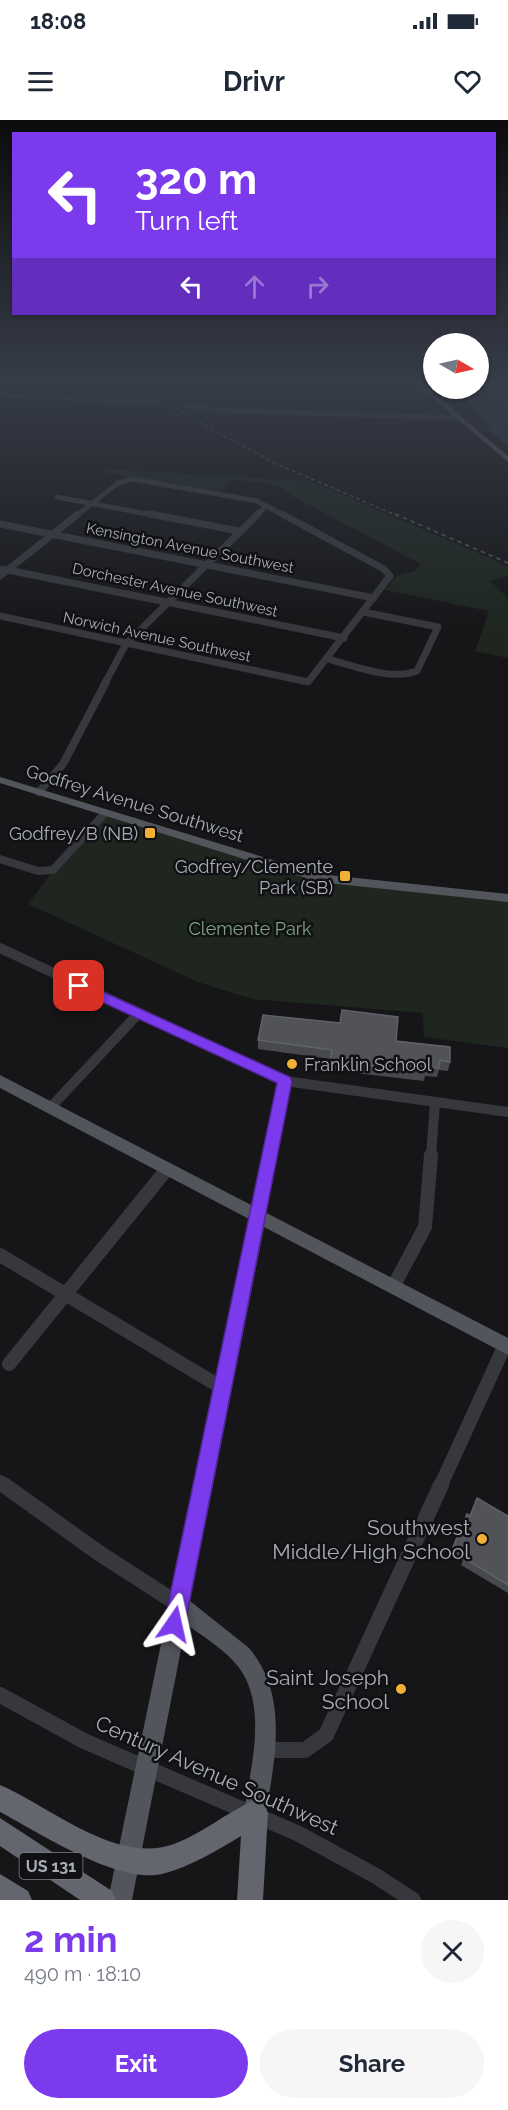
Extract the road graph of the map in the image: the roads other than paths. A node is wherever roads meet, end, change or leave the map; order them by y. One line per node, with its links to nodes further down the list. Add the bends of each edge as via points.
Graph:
1 (57, 497): 2 (street)
2 (91, 504): 3 (street, via 125,479 250,499); 5 (street); 6 (street)
3 (266, 506): 5 (street); 11 (street, via 389,573 389,579)
4 (0, 524): 6 (street, Kensington Avenue Southwest)
5 (239, 531): 7 (street)
6 (51, 535): 7 (street, Kensington Avenue Southwest); 9 (street)
7 (204, 565): 11 (street, Kensington Avenue Southwest); 12 (street)
8 (0, 568): 9 (street, Dorchester Avenue Southwest)
9 (8, 570): 10 (street); 12 (street, Dorchester Avenue Southwest)
10 (0, 576)
11 (374, 598): 13 (street)
12 (168, 602): 15 (street, Dorchester Avenue Southwest); 16 (street)
13 (363, 612): 15 (street); 17 (street, via 438,627 417,671 410,675)
14 (0, 616): 16 (street, Norwich Avenue Southwest)
15 (344, 638): 17 (street)
16 (126, 644): 17 (street, Norwich Avenue Southwest, via 308,682); 19 (street, via 63,764)
17 (328, 660)
18 (0, 780): 19 (main road, Godfrey Avenue Southwest)
19 (39, 792): 20 (main road, Godfrey Avenue Southwest)
20 (105, 813): 21 (street, via 56,867 43,872); 22 (main road, Godfrey Avenue Southwest, via 326,880)
21 (0, 859)
22 (508, 898)
23 (0, 948): 24 (street)
24 (138, 1014): 26 (street); 28 (street)
25 (0, 1081): 28 (main road)
26 (285, 1081): 27 (street); 31 (street)
27 (435, 1102): 29 (street); 33 (street, via 425,1227)
28 (50, 1108): 30 (main road)
29 (508, 1112)
30 (167, 1169): 31 (main road); 34 (street)
31 (258, 1216): 33 (main road); 37 (main road)
32 (0, 1255): 34 (street)
33 (393, 1287): 35 (main road)
34 (66, 1294): 36 (street); 37 (street)
35 (507, 1346): 41 (street, via 326,1735 317,1746 304,1751)
36 (9, 1364)
37 (224, 1389): 39 (main road)
38 (0, 1482): 39 (street)
39 (178, 1604): 41 (main road, via 248,1664 262,1699); 48 (main road)
40 (0, 1695): 43 (street, Century Avenue Southwest, via 94,1746)
41 (263, 1750): 43 (main road)
42 (0, 1798): 43 (highway, via 119,1859 144,1863 160,1862 180,1853)
43 (255, 1813): 49 (highway); 50 (street, Century Avenue Southwest, via 341,1854)
44 (0, 1831): 47 (highway, US 131)
45 (0, 1887): 46 (highway, US 131)
46 (19, 1900)
47 (103, 1900)
48 (120, 1900)
49 (250, 1900)
50 (413, 1900)

